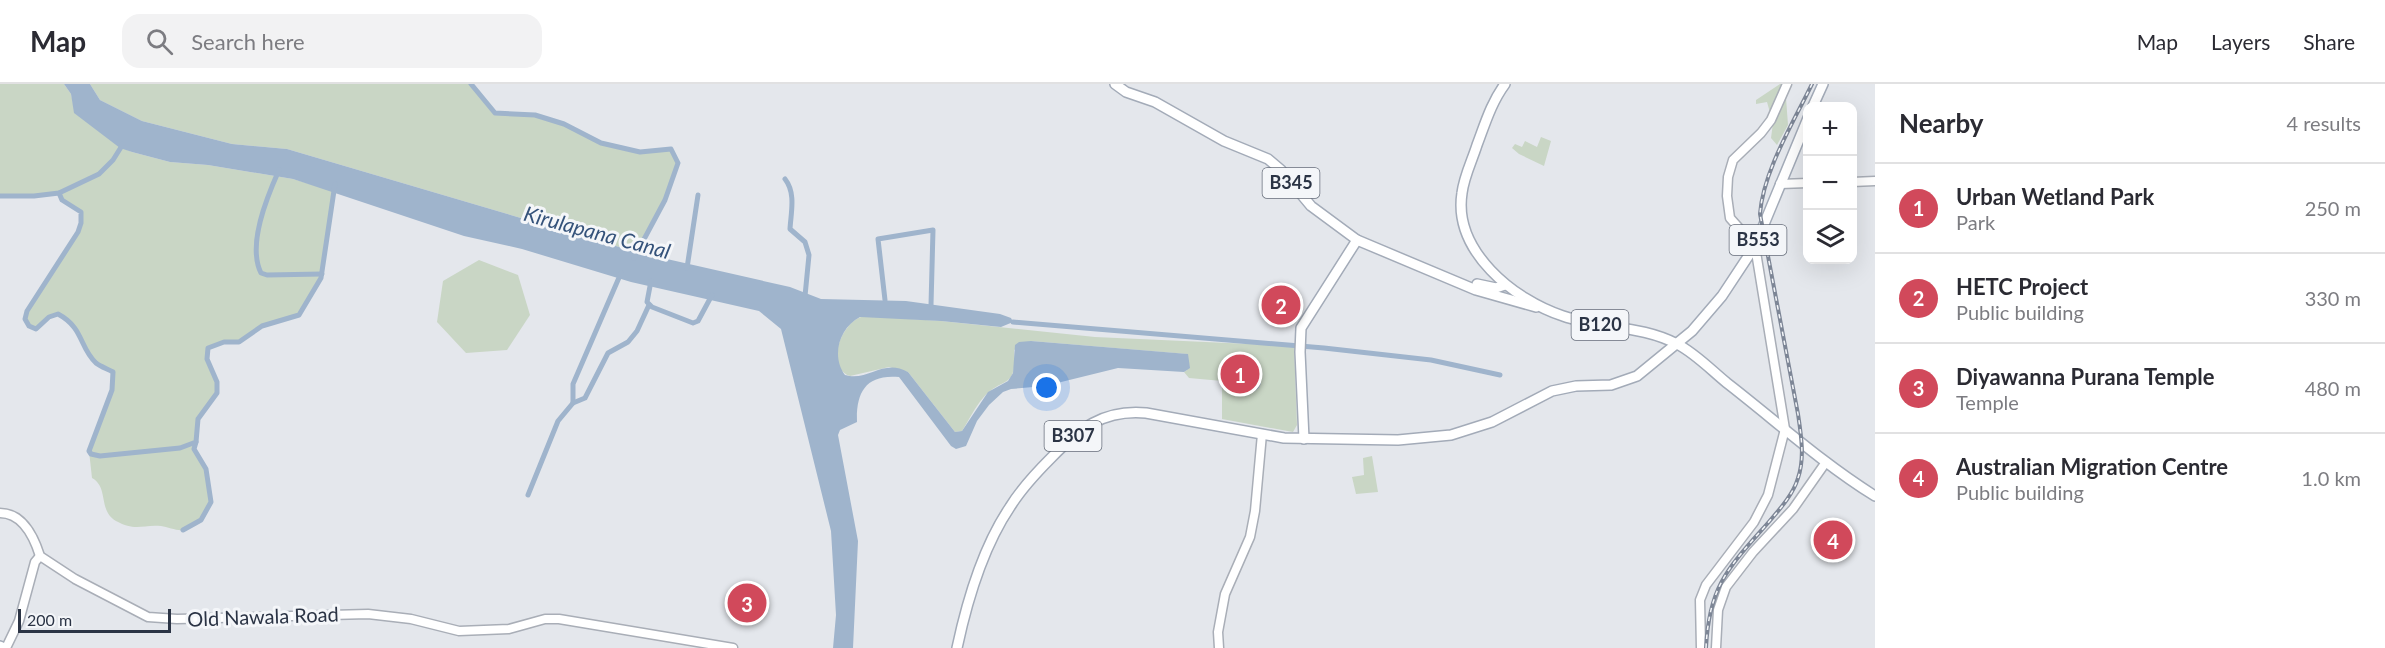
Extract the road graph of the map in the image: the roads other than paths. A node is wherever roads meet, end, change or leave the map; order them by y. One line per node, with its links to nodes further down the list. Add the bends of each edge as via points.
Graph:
1 (1115, 84): 11 (main road, B345, via 1224,141 1268,159 1311,206)
2 (1505, 84): 13 (main road, B120, via 1490,110 1461,194 1464,230)
3 (1787, 84): 12 (street, via 1771,120 1733,160 1728,177 1730,218)
4 (1823, 84): 5 (main road)
5 (1815, 102)
6 (1803, 130): 10 (main road, B553)
7 (1875, 181): 8 (street)
8 (1857, 182)
9 (1803, 183): 10 (street)
10 (1780, 184): 12 (main road, B553)
11 (1357, 240): 14 (main road, B345); 22 (main road, via 1301,328)
12 (1755, 246): 19 (main road, B553, via 1722,296); 20 (street)
13 (1490, 270): 15 (street, via 1491,281); 16 (main road, B120)
14 (1466, 284): 15 (main road, B345); 17 (main road, B345)
15 (1479, 285): 16 (main road, B345)
16 (1505, 285): 17 (main road); 18 (main road, B120)
17 (1498, 297): 18 (main road, B345)
18 (1538, 308): 19 (main road, B120, via 1580,322 1645,332)
19 (1678, 344): 20 (main road, B120); 22 (main road, B307, via 1623,382 1552,391 1491,422 1451,435 1398,440)
20 (1785, 429): 23 (main road, B120); 31 (street, via 1768,495 1754,522 1706,585 1700,600)
21 (1262, 434): 22 (main road, B307); 29 (main road, B307, via 1131,412 1110,415 1087,426 1039,470 1005,515 978,577); 30 (street, via 1252,528 1225,594)
22 (1304, 439)
23 (1826, 462): 24 (main road, B120); 32 (street, via 1793,509 1726,587 1718,610)
24 (1875, 495)
25 (0, 513): 26 (street, via 17,517 35,539)
26 (40, 556): 27 (street, via 19,621); 28 (street, Old Nawala Road, via 148,617 386,615 459,631 509,629 545,619 576,620)
27 (3, 647)
28 (733, 648)
29 (957, 648)
30 (1219, 648)
31 (1701, 648)
32 (1716, 648)

